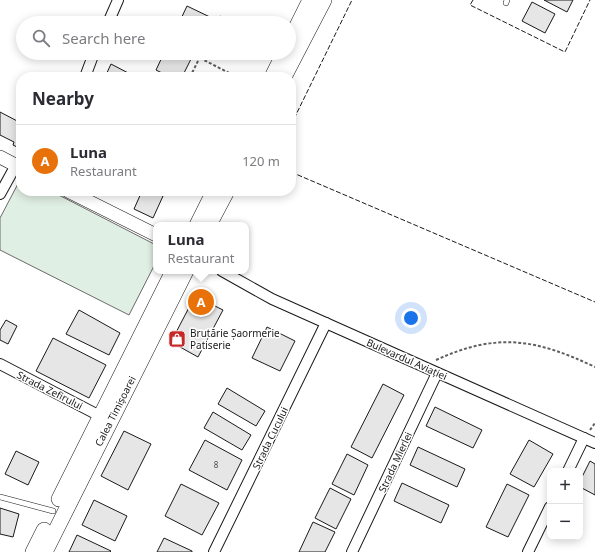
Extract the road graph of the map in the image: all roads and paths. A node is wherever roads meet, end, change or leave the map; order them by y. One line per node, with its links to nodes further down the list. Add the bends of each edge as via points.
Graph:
1 (118, 0): 4 (street)
2 (310, 0): 5 (main road)
3 (324, 0): 6 (main road)
4 (111, 16)
5 (296, 28)
6 (296, 54)
7 (91, 60): 12 (street)
8 (199, 60): 13 (path)
9 (204, 60): 14 (path)
10 (280, 60): 15 (main road)
11 (293, 60): 16 (main road)
12 (87, 72)
13 (193, 72)
14 (228, 72)
15 (274, 72)
16 (287, 72)
17 (0, 157): 18 (street)
18 (16, 165)
19 (16, 170): 20 (street)
20 (0, 194)
21 (78, 196): 26 (street)
22 (212, 196): 24 (main road)
23 (224, 196): 25 (main road)
24 (198, 222)
25 (212, 222)
26 (153, 234)
27 (171, 274): 35 (main road, Calea Timișoarei)
28 (184, 274): 43 (main road, Calea Timișoarei)
29 (227, 274): 30 (street, Bulevardul Aviației, via 272,299)
30 (326, 324): 32 (street, Bulevardul Aviației); 44 (street, Strada Cucului)
31 (0, 364): 35 (street, Strada Zefirului)
32 (423, 366): 33 (path, via 458,351 501,342 537,344 566,353); 34 (street, Bulevardul Aviației)
33 (595, 367)
34 (437, 373): 36 (street, Bulevardul Aviației); 45 (street, Strada Mierlei)
35 (100, 416): 40 (main road, Calea Timișoarei)
36 (584, 438): 37 (street, Bulevardul Aviației); 38 (street)
37 (595, 443)
38 (569, 468)
39 (0, 497): 40 (lane)
40 (53, 511): 42 (main road, Calea Timișoarei)
41 (547, 513): 46 (street)
42 (34, 552)
43 (45, 552)
44 (214, 552)
45 (352, 552)
46 (528, 552)

